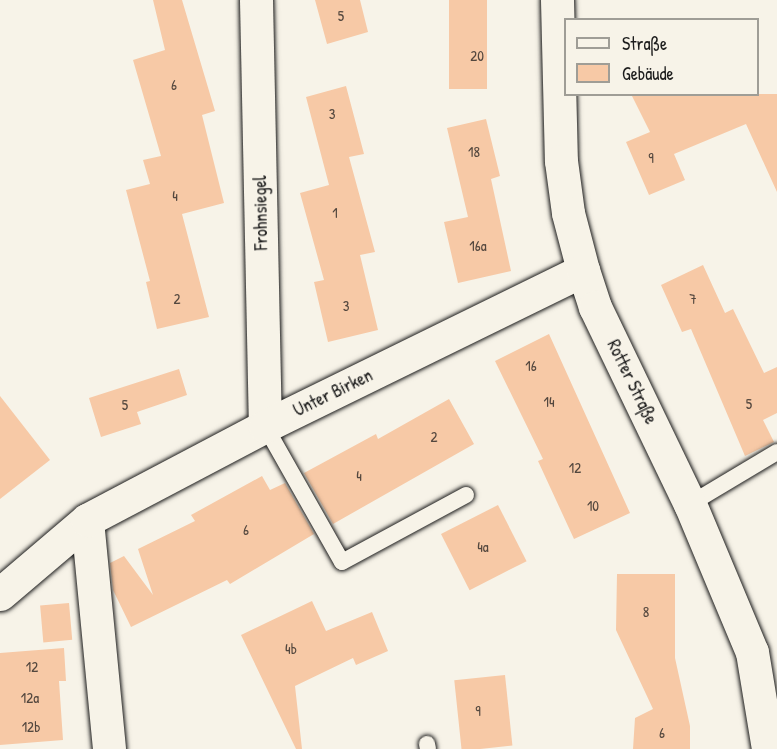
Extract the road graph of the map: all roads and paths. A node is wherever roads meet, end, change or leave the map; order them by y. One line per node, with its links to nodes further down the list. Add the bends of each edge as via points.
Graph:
1 (256, 0): 4 (street, Frohnsiegel)
2 (557, 0): 3 (street, Rotter Straße, via 561,161 568,213)
3 (583, 270): 4 (street, Unter Birken); 7 (street, Rotter Straße, via 596,307)
4 (265, 426): 6 (lane, via 342,562); 8 (street, Unter Birken)
5 (777, 452): 7 (lane)
6 (466, 495)
7 (690, 504): 11 (street, Rotter Straße, via 752,652)
8 (87, 520): 9 (street, Unter Birken); 10 (street)
9 (0, 594)
10 (109, 749)
11 (768, 749)

